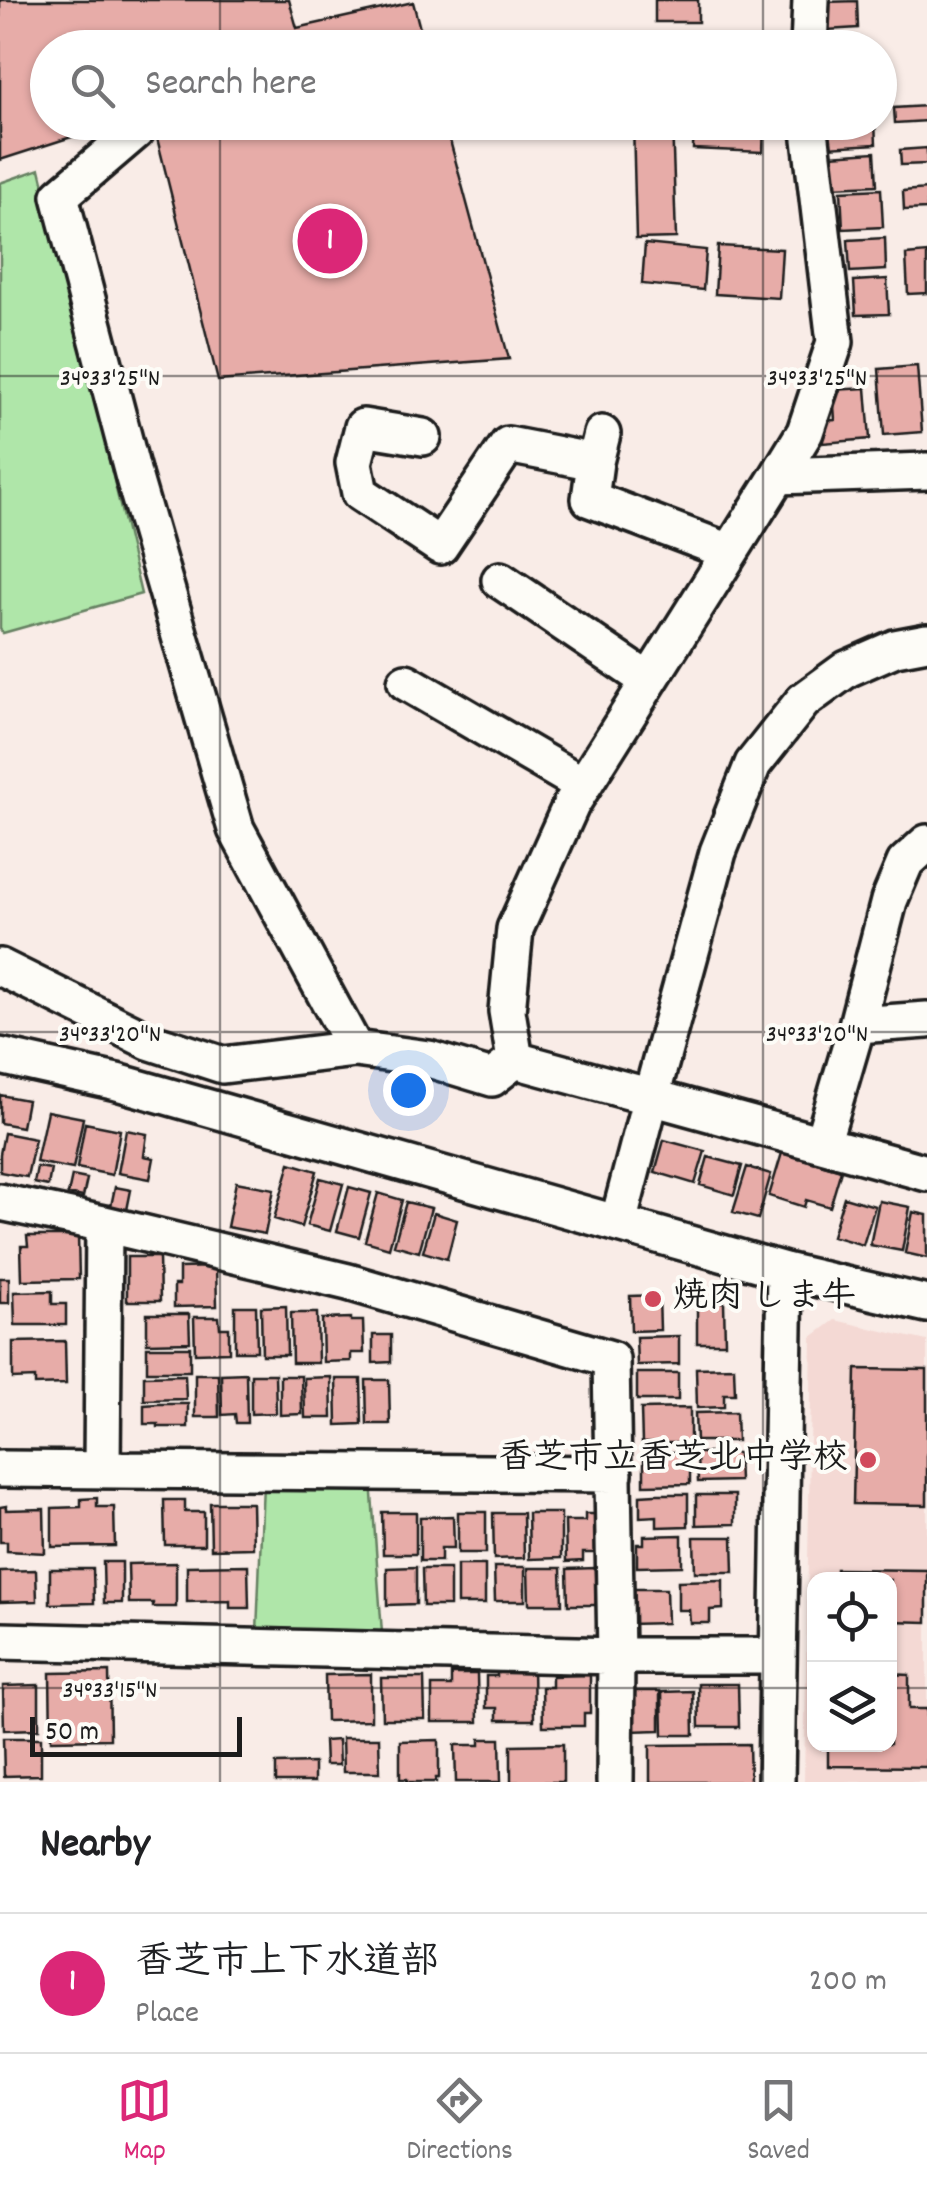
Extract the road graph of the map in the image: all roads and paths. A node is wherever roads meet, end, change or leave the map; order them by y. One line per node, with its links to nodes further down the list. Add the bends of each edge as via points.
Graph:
1 (811, 0): 2 (street)
2 (809, 30)
3 (125, 140): 18 (street, via 60,196 236,829)
4 (812, 140): 7 (street, via 835,342 806,432)
5 (423, 437): 8 (street, via 363,426 354,463 360,493 440,546 508,446 599,448 590,499)
6 (927, 470): 7 (street)
7 (778, 476): 8 (street)
8 (730, 552): 11 (street)
9 (500, 580): 11 (street)
10 (927, 642): 21 (street, via 847,669 803,701 753,764 718,852)
11 (649, 681): 13 (street)
12 (406, 682): 13 (street)
13 (582, 785): 20 (street, via 515,929 507,1010)
14 (927, 843): 17 (street, via 898,876)
15 (0, 967): 18 (street, via 149,1041 223,1066)
16 (927, 1020): 17 (street)
17 (857, 1025): 22 (street)
18 (355, 1049): 20 (street, via 428,1059 492,1078)
19 (0, 1056): 25 (street, via 117,1082)
20 (515, 1060): 21 (street)
21 (651, 1096): 22 (street); 25 (street)
22 (822, 1144): 23 (street)
23 (927, 1173)
24 (0, 1202): 26 (street)
25 (618, 1223): 27 (street)
26 (104, 1224): 30 (street); 31 (street, via 348,1282 612,1359)
27 (785, 1271): 28 (street); 34 (street)
28 (927, 1304)
29 (0, 1469): 30 (street)
30 (102, 1469): 31 (street)
31 (614, 1474): 33 (street)
32 (0, 1642): 33 (street)
33 (616, 1656): 34 (street); 35 (street)
34 (778, 1656): 36 (street)
35 (615, 1782)
36 (776, 1782)

